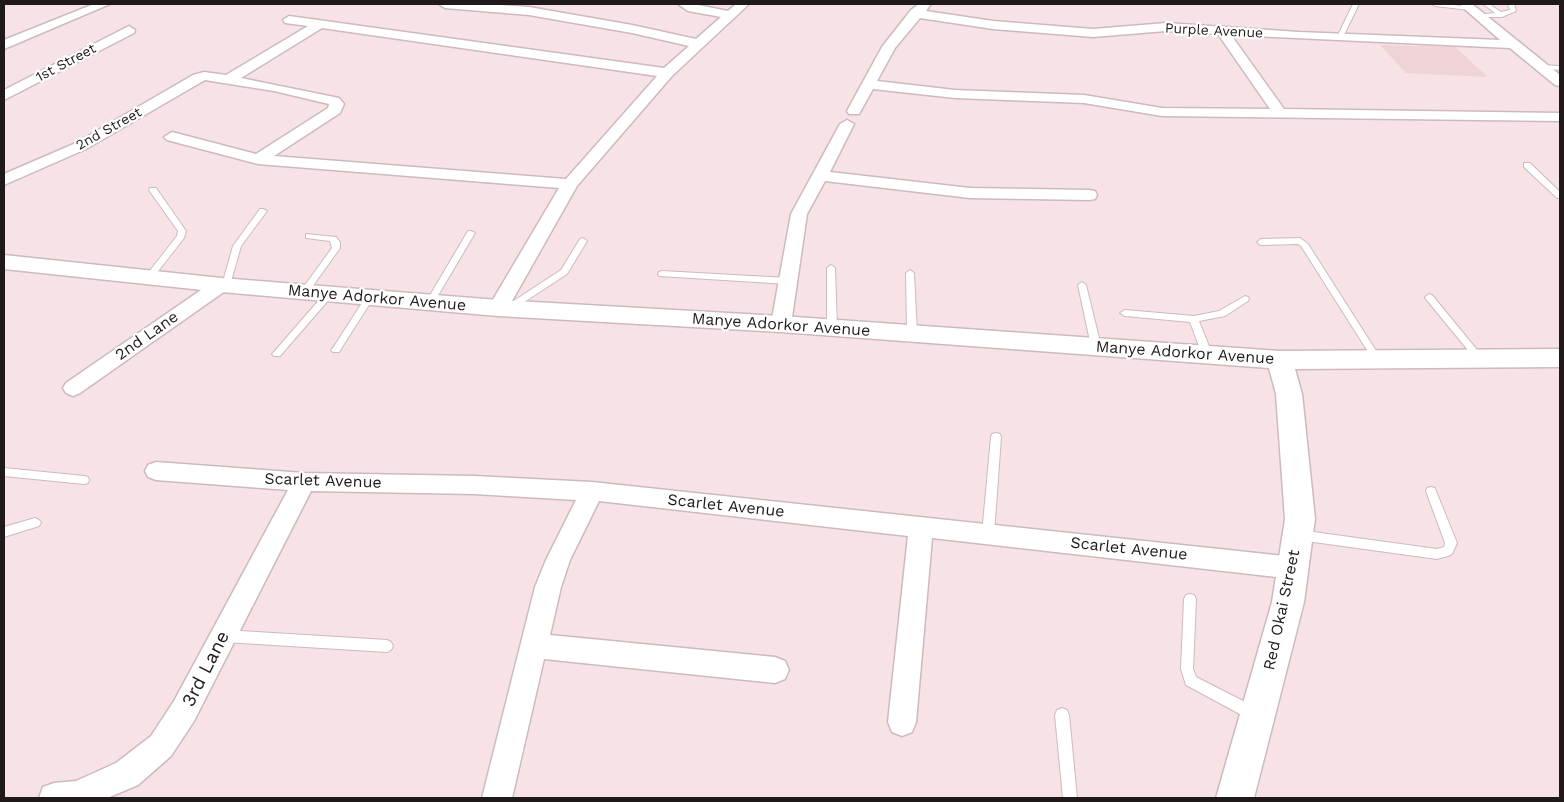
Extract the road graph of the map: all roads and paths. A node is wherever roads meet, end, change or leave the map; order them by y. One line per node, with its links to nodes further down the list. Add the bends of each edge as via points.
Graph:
1 (104, 4): 20 (street)
2 (445, 4): 18 (street, via 529,12)
3 (684, 4): 11 (street)
4 (743, 4): 11 (street)
5 (1356, 4): 17 (lane)
6 (1434, 4): 7 (lane)
7 (1440, 4): 9 (lane)
8 (1511, 4): 12 (lane, via 1512,10)
9 (1475, 8): 12 (lane); 12 (lane); 19 (street)
10 (920, 9): 16 (street, Purple Avenue, via 993,25 1093,33 1166,27); 26 (street, via 889,47)
11 (731, 15): 18 (street)
12 (1502, 15)
13 (289, 20): 14 (street)
14 (321, 24): 23 (street); 24 (street)
15 (129, 30): 27 (street, 1st Street)
16 (1221, 30): 17 (street, Purple Avenue); 28 (street)
17 (1340, 37): 19 (street, Purple Avenue)
18 (699, 44): 23 (street)
19 (1514, 44): 21 (street)
20 (4, 45)
21 (1541, 67): 22 (lane); 25 (street)
22 (1560, 68)
23 (667, 73): 35 (street)
24 (230, 79): 31 (street, via 337,104 335,110); 34 (street, 2nd Street, via 198,78 81,146)
25 (1560, 82)
26 (869, 84): 28 (street, via 955,94 1084,98 1162,112); 33 (street)
27 (4, 96)
28 (1279, 112): 29 (street)
29 (1560, 117)
30 (172, 137): 31 (street)
31 (258, 159): 35 (street)
32 (1527, 165): 38 (lane)
33 (818, 176): 37 (street, via 970,193); 49 (street, via 799,214)
34 (4, 180)
35 (570, 184): 58 (street)
36 (154, 190): 48 (lane, via 182,231)
37 (1090, 195)
38 (1560, 196)
39 (263, 211): 50 (lane, via 237,246)
40 (471, 233): 57 (lane)
41 (309, 236): 52 (lane, via 333,239 336,248)
42 (583, 241): 58 (lane, via 564,272)
43 (1261, 242): 70 (lane, via 1300,241 1304,244)
44 (4, 262): 48 (street, Manye Adorkor Avenue)
45 (831, 268): 62 (lane)
46 (910, 273): 63 (lane)
47 (662, 274): 49 (lane)
48 (149, 277): 50 (street, Manye Adorkor Avenue)
49 (788, 281): 61 (street)
50 (223, 285): 52 (street, Manye Adorkor Avenue); 72 (street, 2nd Lane)
51 (1082, 285): 64 (lane)
52 (304, 292): 53 (street, Manye Adorkor Avenue)
53 (329, 294): 54 (street, Manye Adorkor Avenue); 66 (lane)
54 (370, 297): 57 (street, Manye Adorkor Avenue); 65 (lane)
55 (1429, 297): 68 (lane)
56 (1245, 299): 60 (lane, via 1222,314)
57 (430, 302): 58 (street, Manye Adorkor Avenue)
58 (503, 308): 61 (street, Manye Adorkor Avenue)
59 (1126, 313): 60 (lane)
60 (1194, 319): 67 (lane)
61 (781, 324): 62 (street, Manye Adorkor Avenue)
62 (832, 327): 63 (street, Manye Adorkor Avenue)
63 (912, 333): 64 (street, Manye Adorkor Avenue)
64 (1096, 346): 67 (street, Manye Adorkor Avenue)
65 (336, 350)
66 (277, 354)
67 (1207, 354): 71 (street, Manye Adorkor Avenue)
68 (1479, 358): 69 (street, Manye Adorkor Avenue); 70 (street, Manye Adorkor Avenue)
69 (1560, 358)
70 (1377, 359): 71 (street, Manye Adorkor Avenue)
71 (1280, 360): 84 (street, Red Okai Street, via 1287,381 1300,519)
72 (73, 388)
73 (996, 437): 83 (lane)
74 (156, 471): 77 (street, Scarlet Avenue)
75 (4, 472): 76 (lane)
76 (84, 480)
77 (304, 482): 78 (street, Scarlet Avenue); 87 (street, 3rd Lane)
78 (592, 491): 81 (street, Scarlet Avenue); 89 (street, via 558,560)
79 (1431, 491): 84 (lane, via 1451,543 1448,551 1437,554)
80 (35, 523): 82 (lane)
81 (921, 527): 83 (street, Scarlet Avenue); 93 (street)
82 (4, 532)
83 (988, 534): 85 (street, Scarlet Avenue)
84 (1298, 535): 85 (street, Red Okai Street)
85 (1294, 568): 92 (street, Red Okai Street)
86 (1190, 599): 92 (lane, via 1187,669 1191,681)
87 (223, 636): 88 (lane); 94 (street, 3rd Lane, via 162,746 127,774 77,796)
88 (387, 646)
89 (534, 646): 90 (street); 95 (street)
90 (775, 670)
91 (1062, 715): 96 (lane)
92 (1257, 715): 97 (street, Red Okai Street)
93 (902, 722)
94 (54, 798)
95 (497, 798)
96 (1070, 798)
97 (1235, 798)

